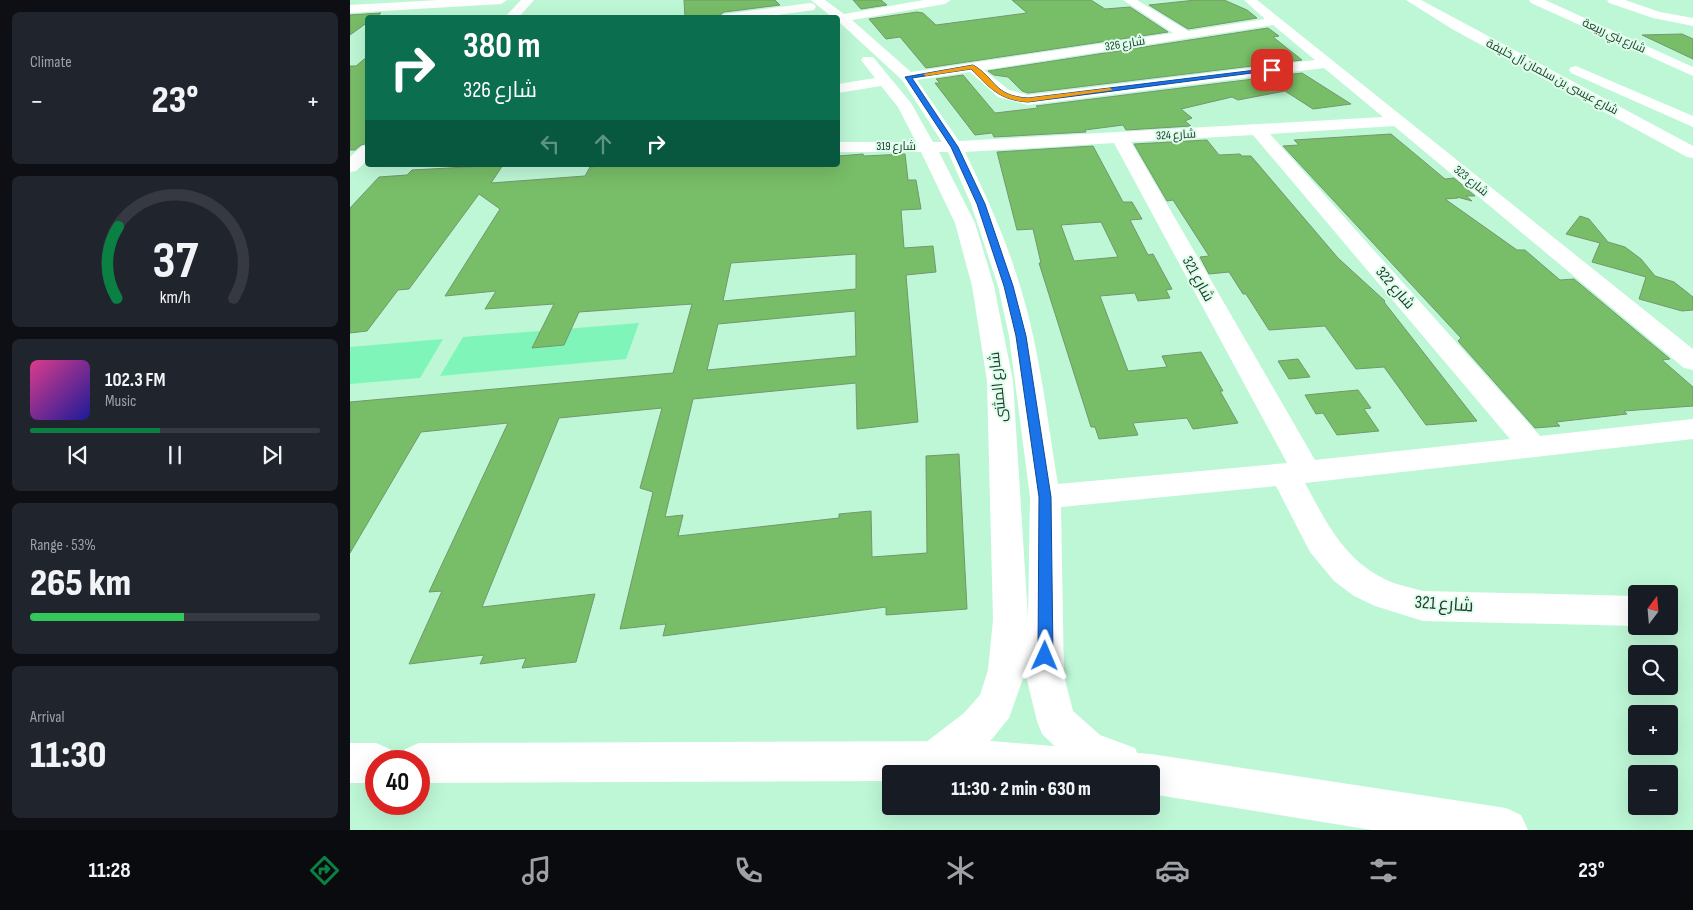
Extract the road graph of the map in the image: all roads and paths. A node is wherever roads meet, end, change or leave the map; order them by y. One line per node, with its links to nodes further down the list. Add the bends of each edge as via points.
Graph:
1 (501, 0): 9 (main road)
2 (528, 0): 12 (main road)
3 (945, 0): 16 (main road)
4 (1128, 0): 22 (main road)
5 (1250, 0): 17 (main road, شارع 323)
6 (1412, 0): 20 (main road, شارع عيسى بن سلمان آل خليفة)
7 (1535, 0): 25 (main road, شارع بني ربيعة)
8 (1613, 0): 15 (main road)
9 (429, 2): 11 (main road)
10 (809, 2): 13 (main road); 14 (main road, شارع المثنى)
11 (350, 9)
12 (513, 15)
13 (740, 15)
14 (826, 15)
15 (1658, 15): 18 (main road); 21 (main road, via 1662,21)
16 (840, 20)
17 (1276, 21): 22 (main road, شارع 326); 23 (main road, شارع 323)
18 (1693, 22)
19 (840, 25): 26 (main road, شارع المثنى, via 880,50)
20 (1456, 26): 33 (main road, via 1518,72); 37 (main road, شارع عيسى بن سلمان آل خليفة)
21 (1693, 33)
22 (1186, 35): 24 (main road, شارع 326)
23 (1329, 63): 24 (main road, via 1028,100 998,92); 28 (main road, شارع 323)
24 (973, 67): 26 (main road, شارع 326)
25 (1692, 71)
26 (897, 79): 27 (main road, شارع 326); 34 (main road, شارع المثنى, via 905,106); 36 (main road, شارع المثنى)
27 (840, 88)
28 (1399, 121): 30 (main road, شارع 324); 38 (main road, شارع 323)
29 (1693, 122): 31 (main road, شارع عيسى بن سلمان آل خليفة, via 1572,67)
30 (1258, 130): 32 (main road, شارع 324); 40 (main road, شارع 322)
31 (1693, 132)
32 (1120, 138): 36 (main road, شارع 324); 41 (main road, شارع 321)
33 (1637, 141)
34 (927, 146): 35 (main road, شارع 319); 36 (main road, شارع 319); 44 (main road, شارع المثنى, via 965,223 982,286 1000,381 1011,620 1007,670 995,704 978,726)
35 (840, 147)
36 (954, 147): 42 (main road, شارع المثنى, via 981,204 1009,286 1021,336)
37 (1693, 153)
38 (1693, 362)
39 (1693, 429): 40 (main road)
40 (1532, 446): 41 (main road)
41 (1296, 473): 42 (main road); 43 (main road, شارع 321, via 1321,543 1346,571 1366,586 1388,596 1424,606)
42 (1045, 497): 49 (main road, شارع المثنى, via 1045,676 1056,721 1087,750)
43 (1628, 611)
44 (935, 760): 47 (main road); 48 (main road)
45 (350, 763): 46 (main road)
46 (365, 763)
47 (430, 763)
48 (1057, 765)
49 (1126, 765)
50 (1160, 776): 51 (main road)
51 (1506, 830)

